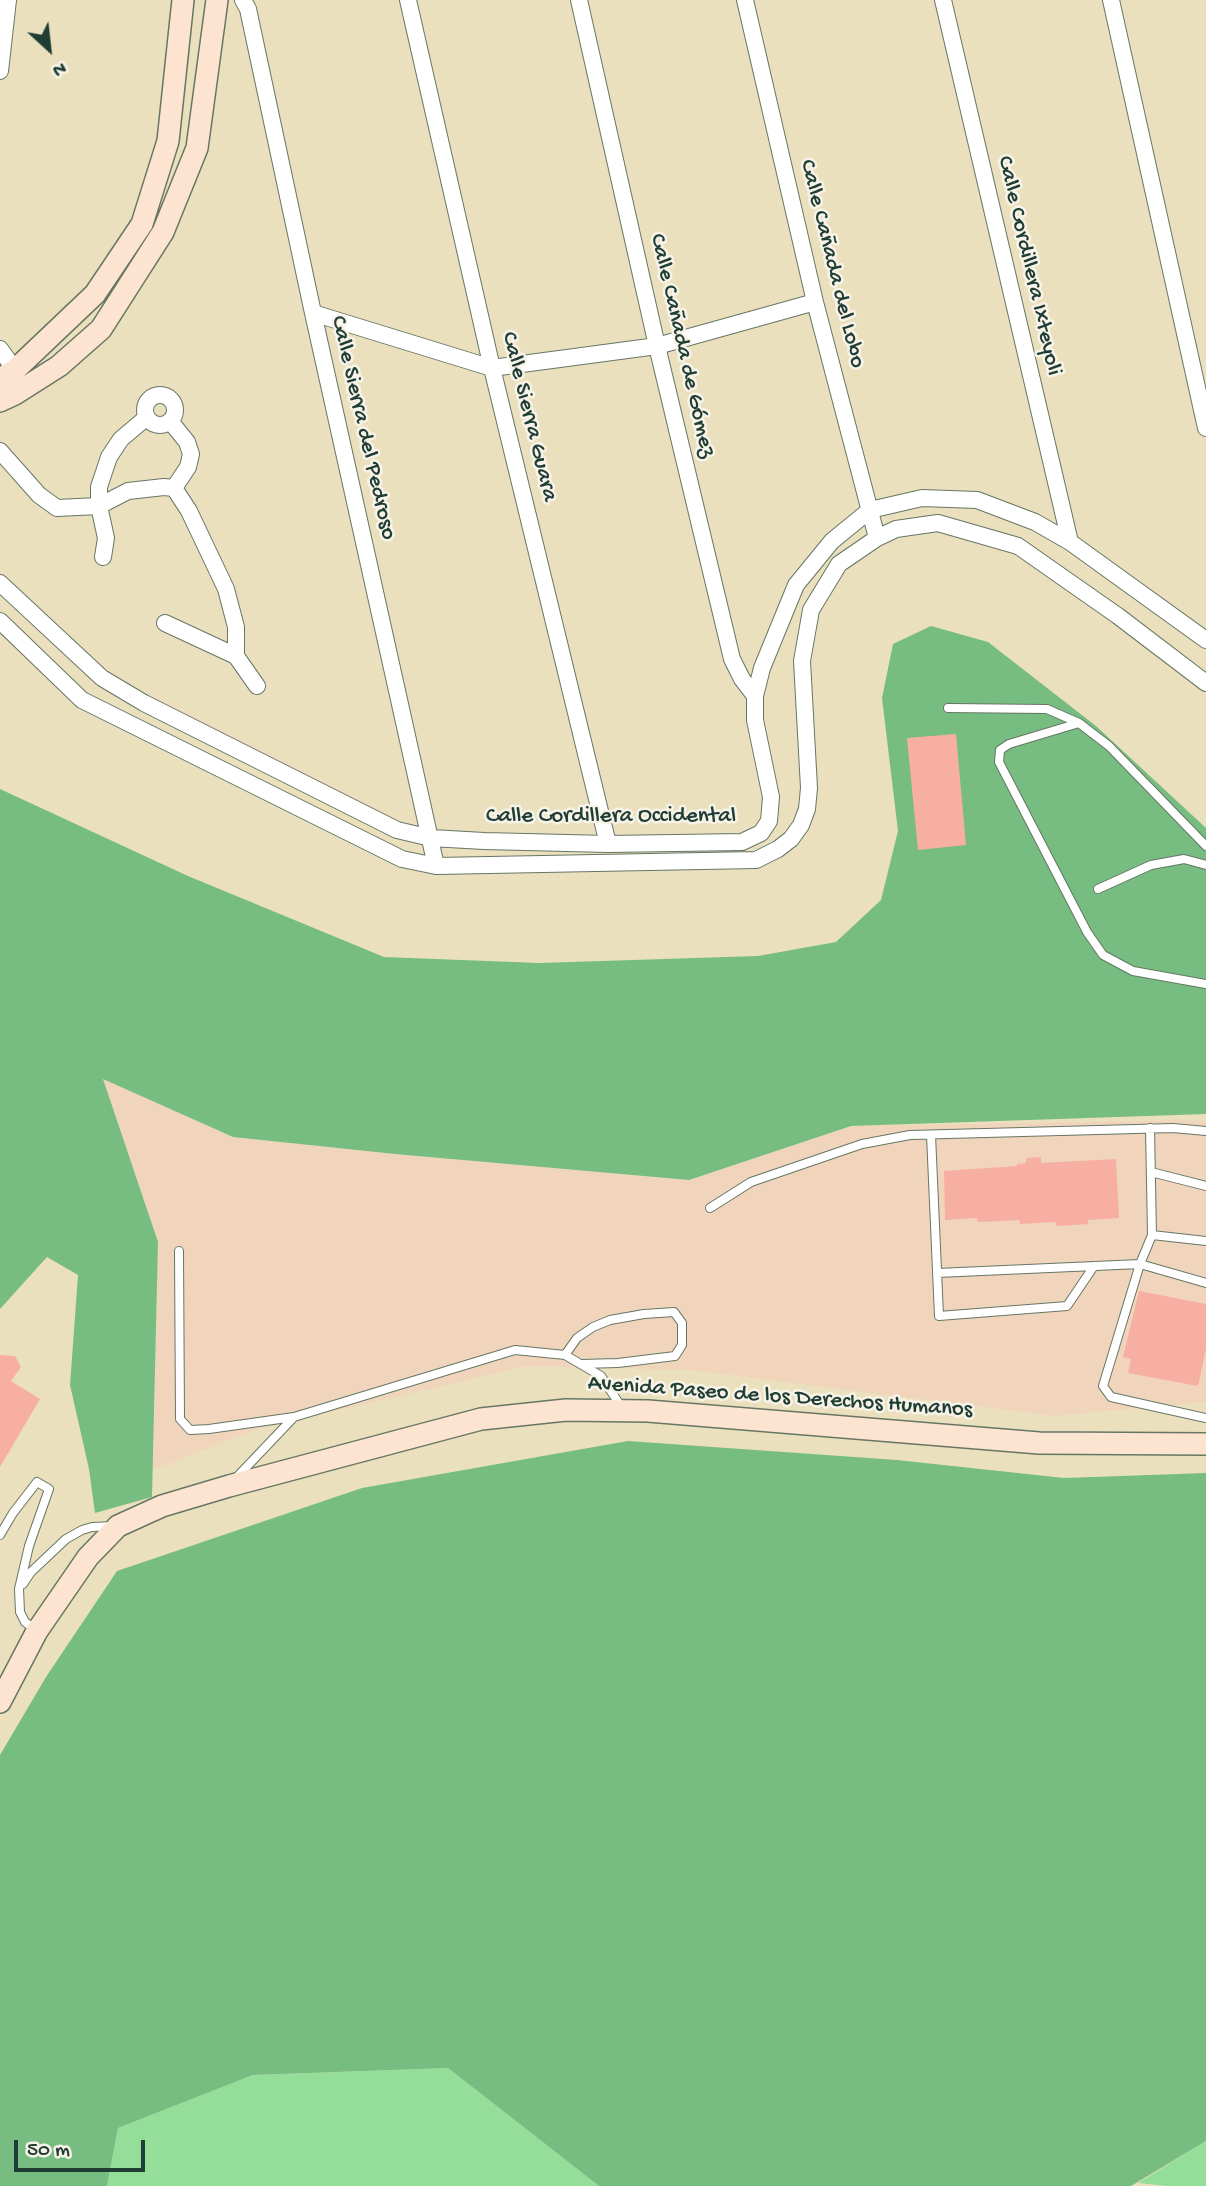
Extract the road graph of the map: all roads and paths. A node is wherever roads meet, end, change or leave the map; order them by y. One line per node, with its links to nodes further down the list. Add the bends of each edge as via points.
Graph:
1 (8, 0): 10 (street)
2 (183, 0): 16 (main road, via 168,141 142,224 95,294)
3 (217, 0): 17 (main road, via 197,148 163,232 102,329 59,366)
4 (243, 0): 12 (street, Calle Sierra del Pedroso)
5 (408, 0): 15 (street, Calle Sierra Guara)
6 (579, 0): 13 (street, Calle Cañada de Gómez)
7 (745, 0): 11 (street, Calle Cañada del Lobo)
8 (943, 0): 26 (street, Calle Cordillera Ixteyoli)
9 (1111, 0): 20 (street)
10 (0, 71)
11 (815, 302): 13 (street); 24 (street, Calle Cañada del Lobo)
12 (313, 313): 15 (street); 40 (street, Calle Sierra del Pedroso)
13 (657, 346): 15 (street); 36 (street, Calle Cañada de Gómez, via 732,659)
14 (0, 349): 16 (street)
15 (492, 368): 41 (street, Calle Sierra Guara)
16 (8, 374)
17 (0, 401)
18 (147, 417): 19 (street, via 161,425); 19 (street, via 149,400 162,395 171,399 175,408); 23 (street, via 121,439 109,457 99,487)
19 (170, 421): 22 (street, via 191,454)
20 (1206, 428)
21 (0, 451): 23 (street, via 39,495 57,508)
22 (174, 488): 23 (street, via 128,491); 32 (street, via 226,589 236,627)
23 (99, 506): 27 (street, via 106,538)
24 (870, 510): 25 (street, Calle Cañada del Lobo); 26 (street, Calle Cordillera Occidental, via 922,498 976,500 1035,522); 36 (street, Calle Cordillera Occidental, via 832,541 796,585)
25 (877, 538): 34 (street, Calle Cordillera Occidental, via 896,529 938,523 1018,546); 44 (street, Calle Cordillera Occidental, via 839,564 811,610 802,661 807,808 801,825 778,849 756,860)
26 (1070, 542): 31 (street, Calle Cordillera Occidental)
27 (103, 558)
28 (0, 583): 33 (street, Calle Cordillera Occidental)
29 (0, 621): 37 (street, Calle Cordillera Occidental)
30 (165, 622): 32 (street)
31 (1206, 640)
32 (236, 656): 35 (street)
33 (102, 678): 37 (street); 40 (street, Calle Cordillera Occidental, via 397,830)
34 (1206, 683)
35 (257, 686)
36 (755, 696): 41 (street, Calle Cordillera Occidental, via 755,720 771,797 769,821 761,833 742,842)
37 (82, 700): 44 (street, Calle Cordillera Occidental, via 402,859)
38 (948, 708): 39 (lane, via 1047,709)
39 (1079, 723): 42 (lane, via 1109,746); 46 (lane, via 1009,744 1000,750 999,762 1103,955 1133,971)
40 (431, 838): 41 (street, Calle Cordillera Occidental); 44 (street, Calle Sierra del Pedroso)
41 (608, 844)
42 (1206, 846)
43 (1206, 865): 45 (lane, via 1184,859 1151,865)
44 (436, 866)
45 (1098, 889)
46 (1206, 984)
47 (1150, 1128): 48 (lane); 49 (lane); 50 (lane)
48 (1206, 1131)
49 (931, 1135): 52 (lane, via 862,1144 751,1182); 58 (lane)
50 (1151, 1172): 51 (lane); 53 (lane)
51 (1206, 1186)
52 (710, 1208)
53 (1152, 1235): 54 (lane); 56 (lane)
54 (1206, 1241)
55 (179, 1251): 63 (lane, via 180,1419 190,1430)
56 (1140, 1264): 57 (lane); 59 (lane); 64 (lane, via 1103,1386 1111,1397)
57 (1094, 1266): 58 (lane); 58 (lane, via 1067,1306 939,1315)
58 (937, 1273)
59 (1206, 1283)
60 (565, 1355): 61 (lane); 61 (lane, via 577,1338 610,1320 674,1312 682,1323 682,1345 675,1356); 63 (lane, via 515,1350)
61 (580, 1364): 62 (lane, via 601,1376)
62 (623, 1411): 65 (main road, Avenida Paseo de los Derechos Humanos, via 1039,1443); 66 (main road, Avenida Paseo de los Derechos Humanos, via 566,1410 481,1419)
63 (294, 1417): 66 (lane)
64 (1206, 1418)
65 (1206, 1444)
66 (229, 1486): 67 (main road, Avenida Paseo de los Derechos Humanos, via 162,1506)
67 (118, 1526): 69 (lane, via 92,1527 66,1539); 70 (main road, Avenida Paseo de los Derechos Humanos, via 88,1557)
68 (0, 1535): 69 (lane, via 37,1482 48,1489)
69 (19, 1589): 70 (lane, via 20,1612)
70 (37, 1630): 71 (main road, Avenida Paseo de los Derechos Humanos)
71 (0, 1702)

